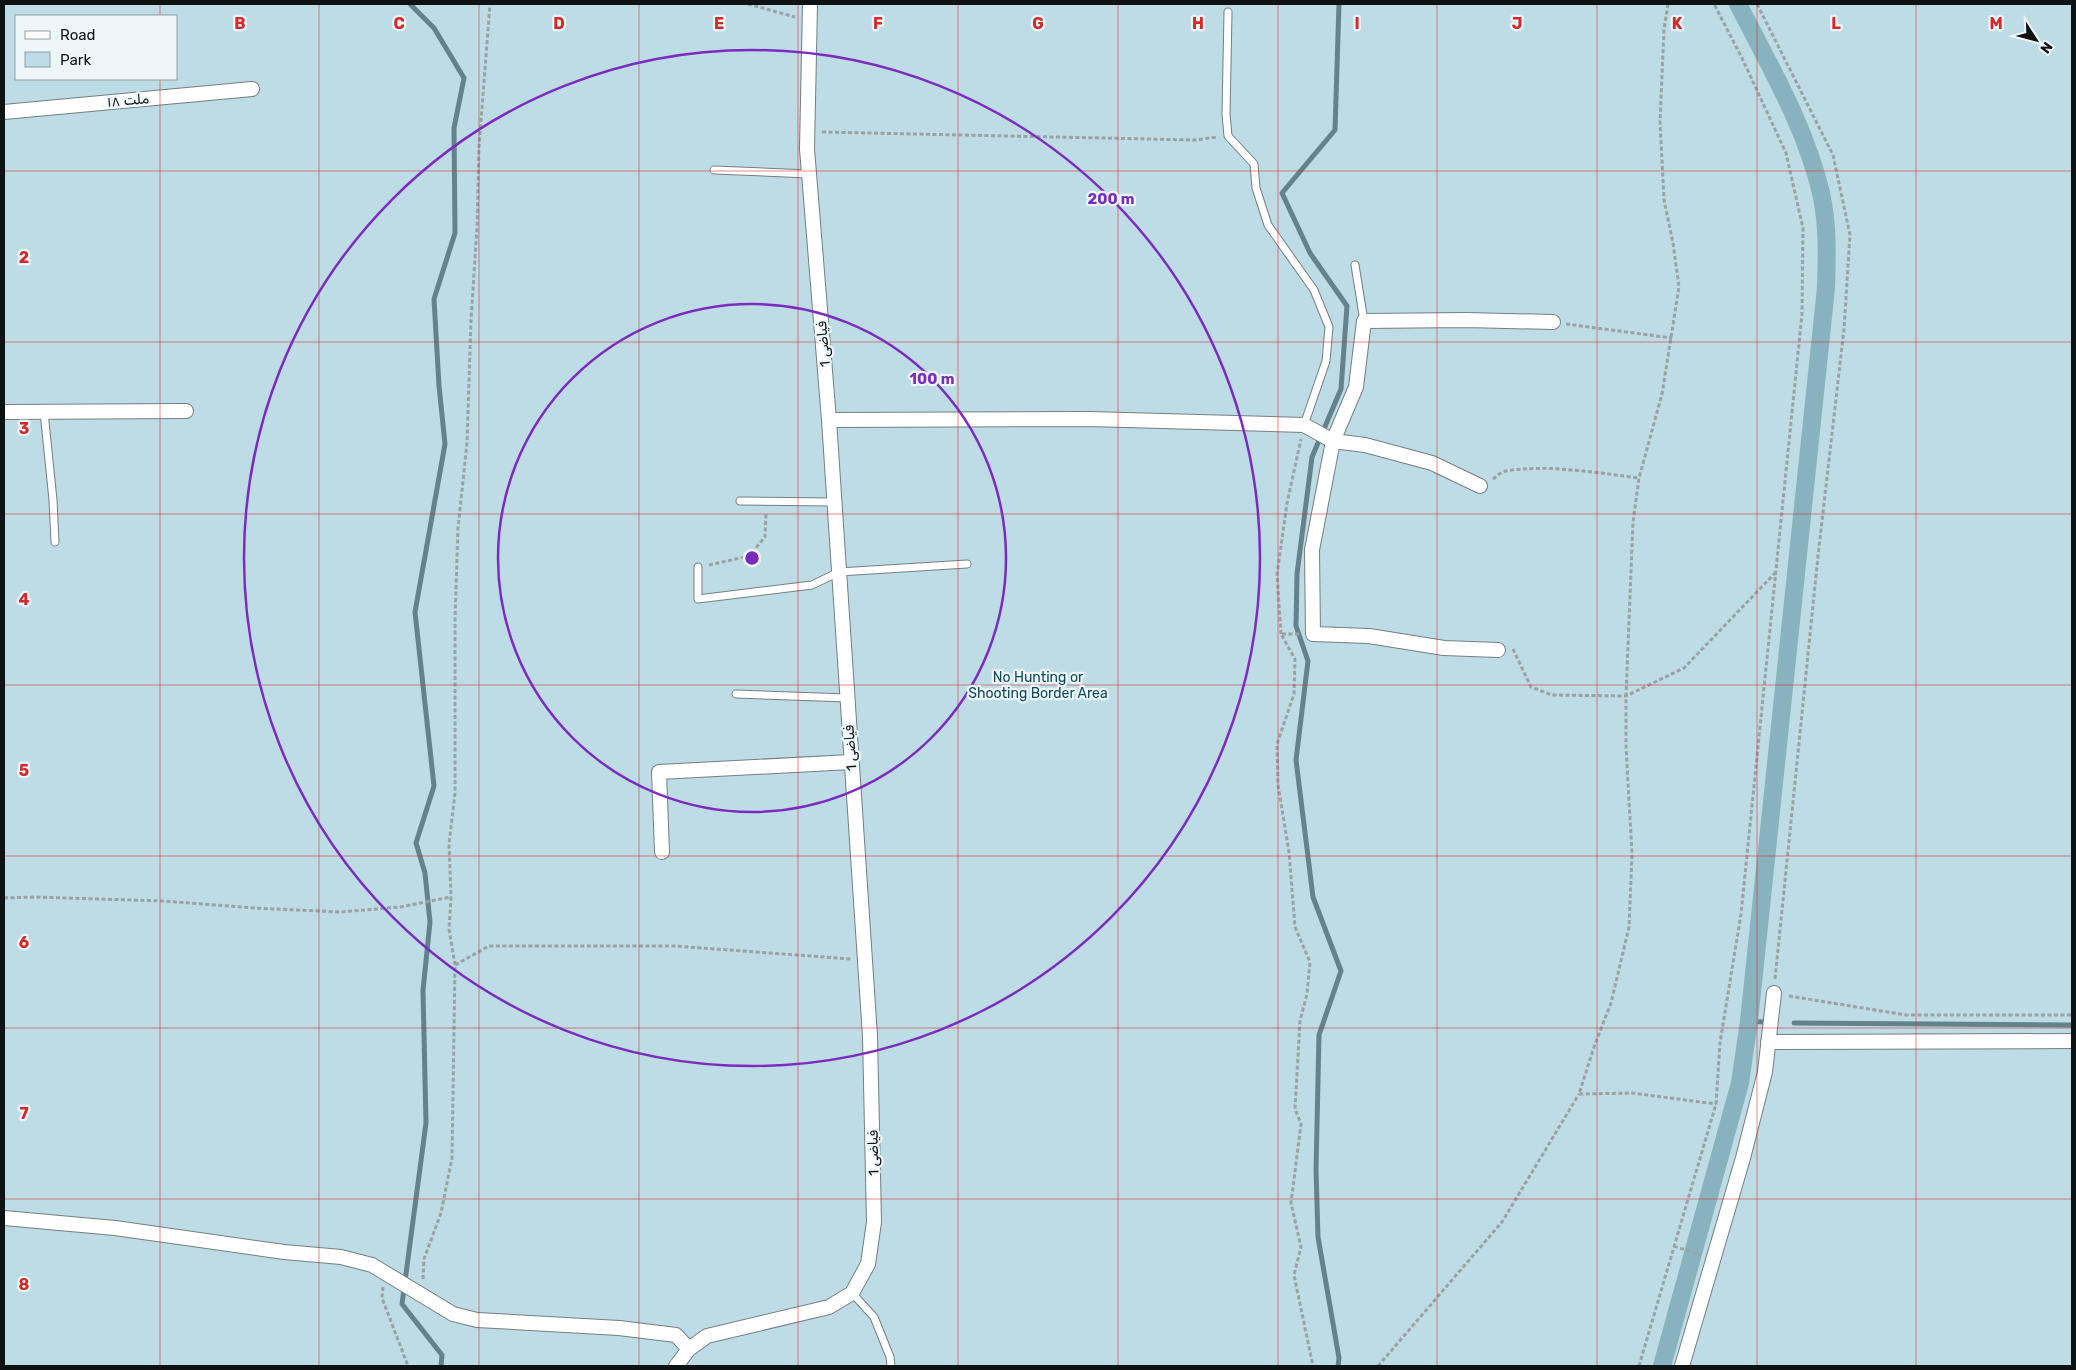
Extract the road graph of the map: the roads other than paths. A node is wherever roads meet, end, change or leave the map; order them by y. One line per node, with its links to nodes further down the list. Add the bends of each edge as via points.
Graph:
1 (810, 4): 6 (street, فیاضی 1)
2 (1228, 12): 14 (lane, via 1228,136 1254,164 1256,188 1268,225 1314,290 1329,328 1326,361)
3 (252, 89): 4 (street, ملت ۱۸)
4 (4, 112)
5 (714, 170): 6 (lane)
6 (809, 174): 13 (street, فیاضی 1)
7 (1355, 265): 8 (lane)
8 (1364, 321): 9 (street); 15 (street, via 1356,387)
9 (1553, 322)
10 (186, 411): 12 (street)
11 (4, 412): 12 (street)
12 (44, 412): 19 (lane)
13 (829, 420): 14 (street, via 1089,419); 18 (street, فیاضی 1)
14 (1308, 428): 15 (street)
15 (1331, 440): 16 (street, via 1365,445 1432,463); 23 (street, via 1312,550 1313,634 1368,636 1444,648)
16 (1480, 486)
17 (740, 501): 18 (lane)
18 (834, 502): 22 (street, فیاضی 1)
19 (55, 542)
20 (967, 564): 22 (lane)
21 (698, 567): 22 (lane, via 698,599 812,584)
22 (838, 572): 25 (street, فیاضی 1)
23 (1498, 650)
24 (736, 694): 25 (lane)
25 (847, 698): 26 (street, فیاضی 1)
26 (851, 762): 27 (street, via 658,772); 32 (street, فیاضی 1, via 870,1036 874,1222 868,1264)
27 (662, 852)
28 (1774, 993): 30 (street)
29 (2072, 1040): 30 (street)
30 (1768, 1042): 36 (street, via 1765,1072 1743,1158)
31 (4, 1218): 33 (street, via 116,1228 341,1257 372,1265 453,1314 477,1320 619,1328 676,1335)
32 (852, 1293): 33 (street, فیاضی 1, via 829,1307 707,1336); 35 (lane, via 874,1317)
33 (689, 1349): 34 (street, فیاضی 1)
34 (676, 1366)
35 (891, 1366)
36 (1682, 1366)

